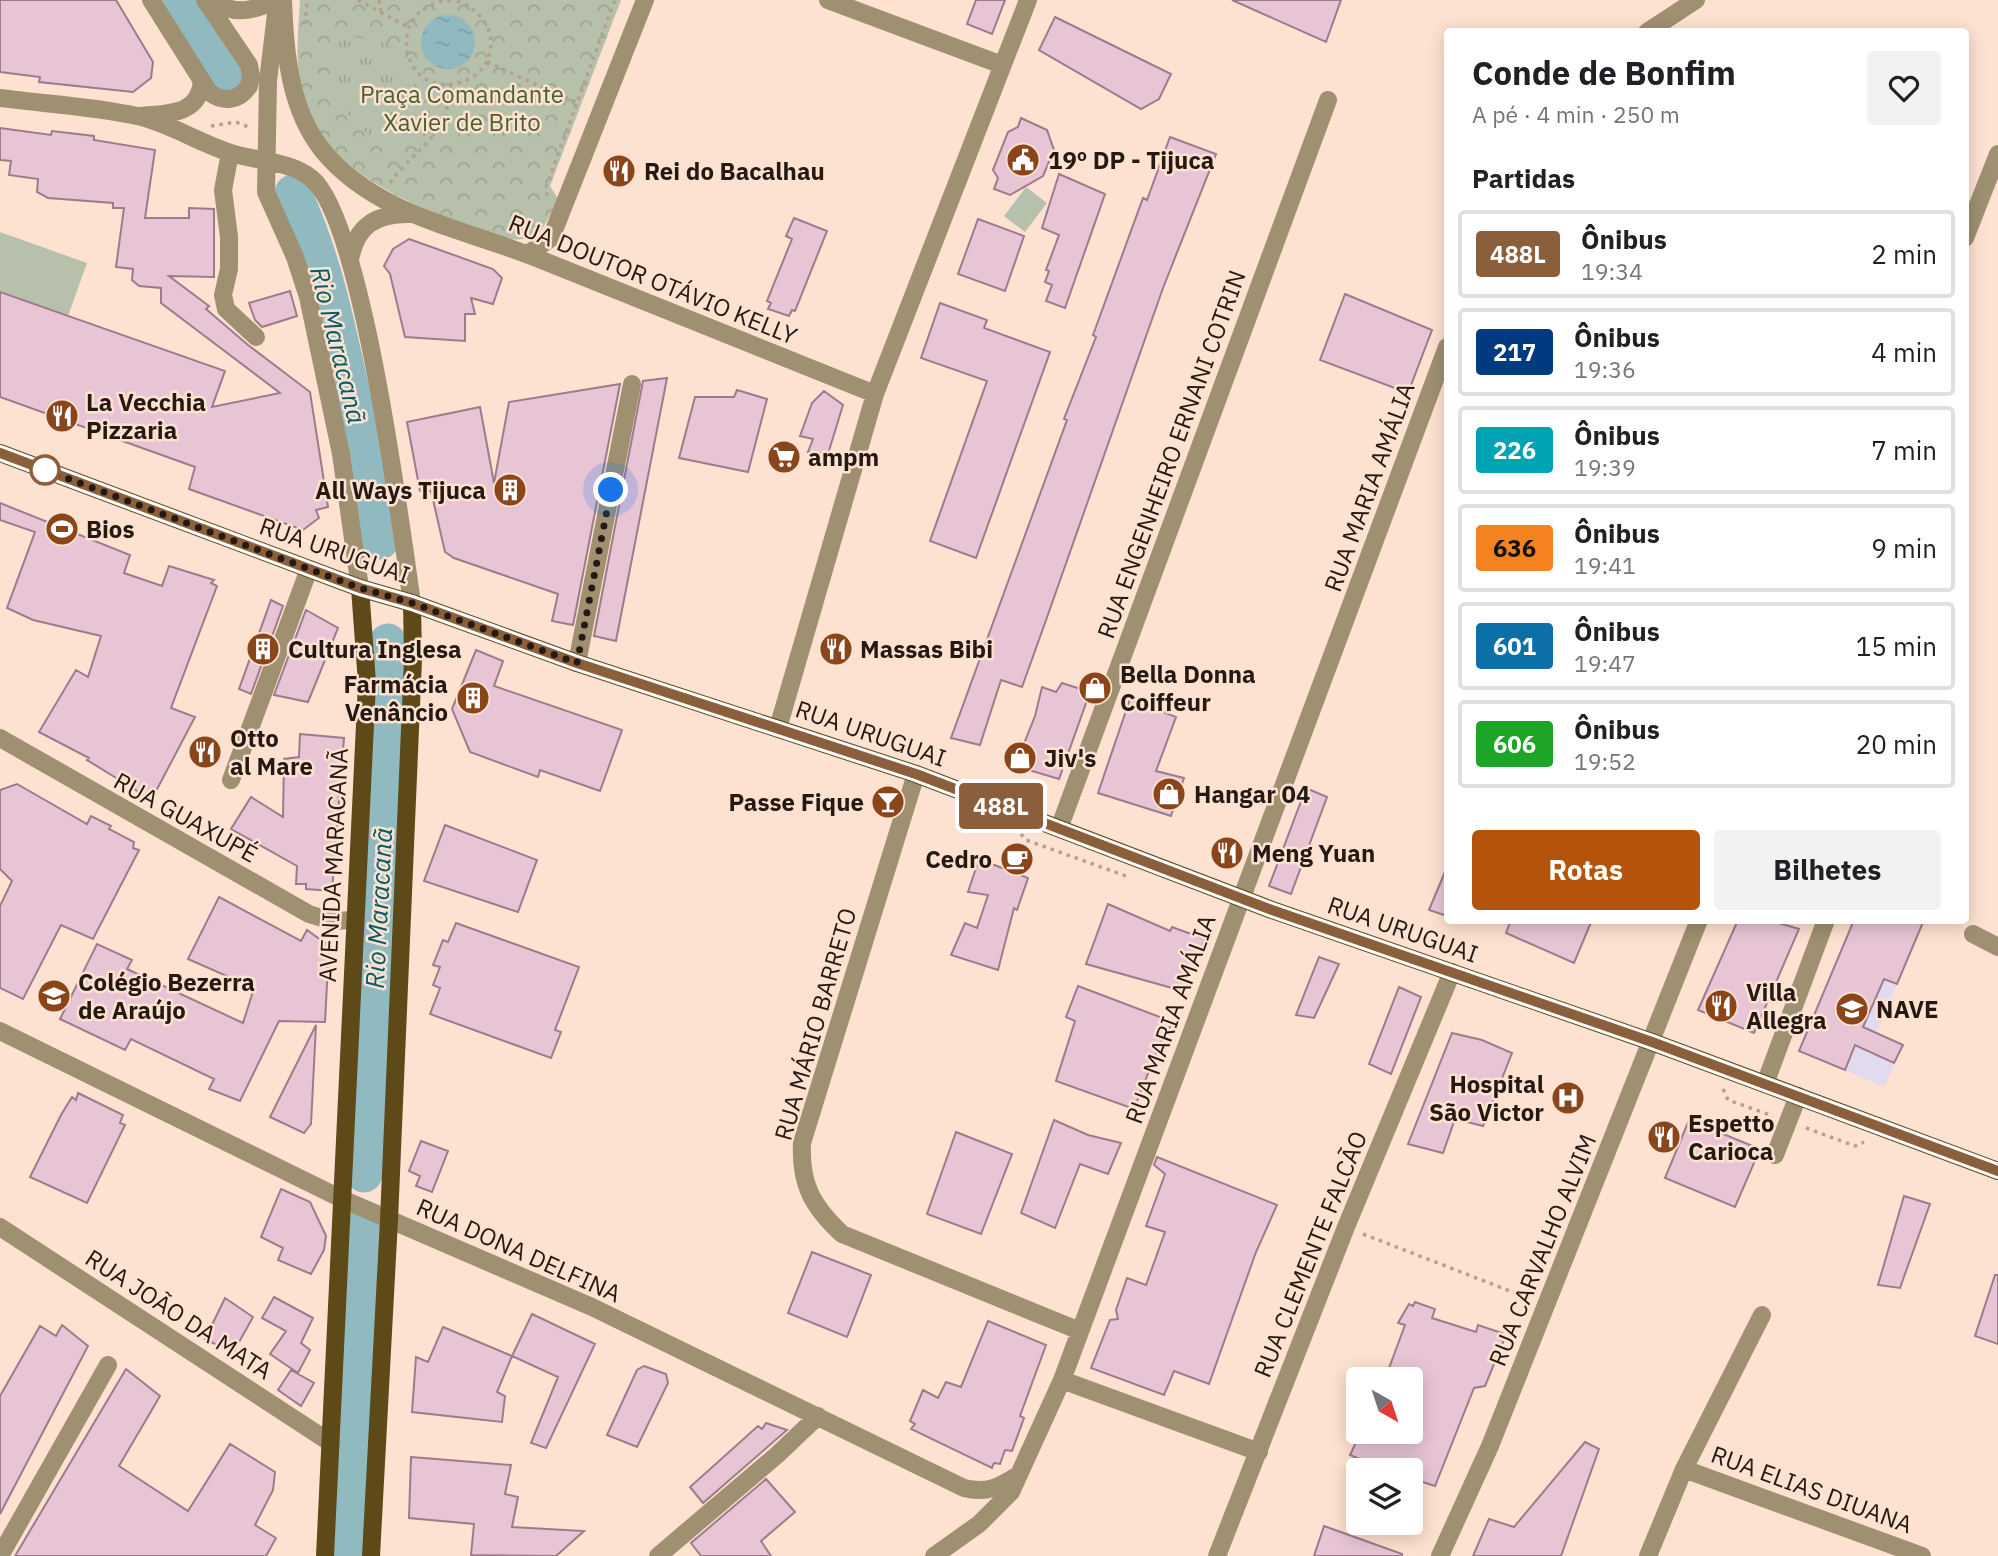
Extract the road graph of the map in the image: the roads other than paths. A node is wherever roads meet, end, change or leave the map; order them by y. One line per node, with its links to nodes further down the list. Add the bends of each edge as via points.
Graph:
1 (151, 0): 11 (street)
2 (205, 0): 11 (street, via 247,62 251,76 245,92 228,100 213,95)
3 (212, 0): 4 (street, via 243,11)
4 (280, 0): 17 (street, AVENIDA MARACANÃ, via 270,54); 18 (street, RUA DOUTOR OTÁVIO KELLY, via 286,57 308,129 346,174)
5 (645, 0): 20 (street, via 551,238)
6 (828, 0): 10 (street)
7 (1028, 0): 10 (street)
8 (1696, 0): 9 (street)
9 (1653, 28)
10 (1002, 65): 25 (street)
11 (202, 81): 14 (street, via 197,100 189,108)
12 (0, 98): 14 (street)
13 (1328, 100): 35 (street, RUA ENGENHEIRO ERNANI COTRIN)
14 (139, 116): 15 (street)
15 (230, 153): 17 (street); 22 (street, via 223,190 229,237 223,295 226,309)
16 (1998, 154): 19 (street)
17 (266, 163): 21 (street, via 300,171 318,184); 28 (street, AVENIDA MARACANÃ, via 266,192 308,297 341,454)
18 (411, 214): 20 (street, RUA DOUTOR OTÁVIO KELLY); 21 (street, via 388,215 366,225 356,237)
19 (1969, 228)
20 (528, 254): 25 (street, RUA DOUTOR OTÁVIO KELLY)
21 (350, 261): 29 (street, via 386,437)
22 (256, 337)
23 (1444, 355): 36 (street, RUA MARIA AMÁLIA)
24 (632, 384): 30 (street)
25 (875, 394): 31 (street)
26 (0, 453): 27 (main road, RUA URUGUAI)
27 (309, 569): 28 (main road, RUA URUGUAI); 34 (street)
28 (360, 588): 29 (main road, RUA URUGUAI); 37 (main road, AVENIDA MARACANÃ, via 367,683)
29 (412, 603): 30 (main road, RUA URUGUAI); 50 (main road)
30 (577, 663): 31 (main road, RUA URUGUAI)
31 (778, 728): 33 (main road, RUA URUGUAI)
32 (0, 738): 37 (street, RUA GUAXUPÉ, via 309,914 332,921)
33 (916, 774): 35 (main road, RUA URUGUAI); 53 (street, RUA MÁRIO BARRETO, via 802,1143 800,1170 810,1196 842,1234)
34 (230, 780)
35 (1060, 826): 36 (main road, RUA URUGUAI)
36 (1241, 898): 42 (main road, RUA URUGUAI); 53 (street, RUA MARIA AMÁLIA)
37 (354, 920): 49 (main road, AVENIDA MARACANÃ)
38 (1697, 924): 44 (street, RUA CARVALHO ALVIM)
39 (1825, 924): 45 (street)
40 (1973, 934): 41 (street)
41 (1998, 947)
42 (1452, 972): 44 (main road, RUA URUGUAI); 58 (street, RUA CLEMENTE FALCÃO)
43 (0, 1031): 49 (street, RUA DONA DELFINA)
44 (1652, 1042): 45 (main road, RUA URUGUAI); 67 (street, RUA CARVALHO ALVIM, via 1490,1446)
45 (1765, 1084): 46 (main road, RUA URUGUAI)
46 (1798, 1096): 47 (street); 48 (main road, RUA URUGUAI)
47 (1775, 1155)
48 (1998, 1171)
49 (346, 1201): 50 (street, RUA DONA DELFINA); 57 (main road, AVENIDA MARACANÃ)
50 (383, 1217): 56 (street, RUA DONA DELFINA, via 592,1307); 63 (main road)
51 (0, 1227): 57 (street, RUA JOÃO DA MATA)
52 (1762, 1315): 59 (street)
53 (1080, 1331): 55 (street, RUA MARIA AMÁLIA)
54 (108, 1365): 61 (street)
55 (1062, 1380): 58 (street); 60 (street, RUA MARIA AMÁLIA)
56 (818, 1416): 60 (street, RUA DONA DELFINA, via 964,1488 981,1492); 64 (street)
57 (331, 1443): 62 (main road, AVENIDA MARACANÃ)
58 (1259, 1452): 66 (street, RUA CLEMENTE FALCÃO)
59 (1684, 1469): 68 (street); 69 (street, RUA ELIAS DIUANA)
60 (1018, 1475): 65 (street, RUA MARIA AMÁLIA, via 999,1507)
61 (0, 1556)
62 (325, 1556)
63 (371, 1556)
64 (658, 1556)
65 (934, 1556)
66 (1217, 1556)
67 (1440, 1556)
68 (1648, 1556)
69 (1922, 1556)

